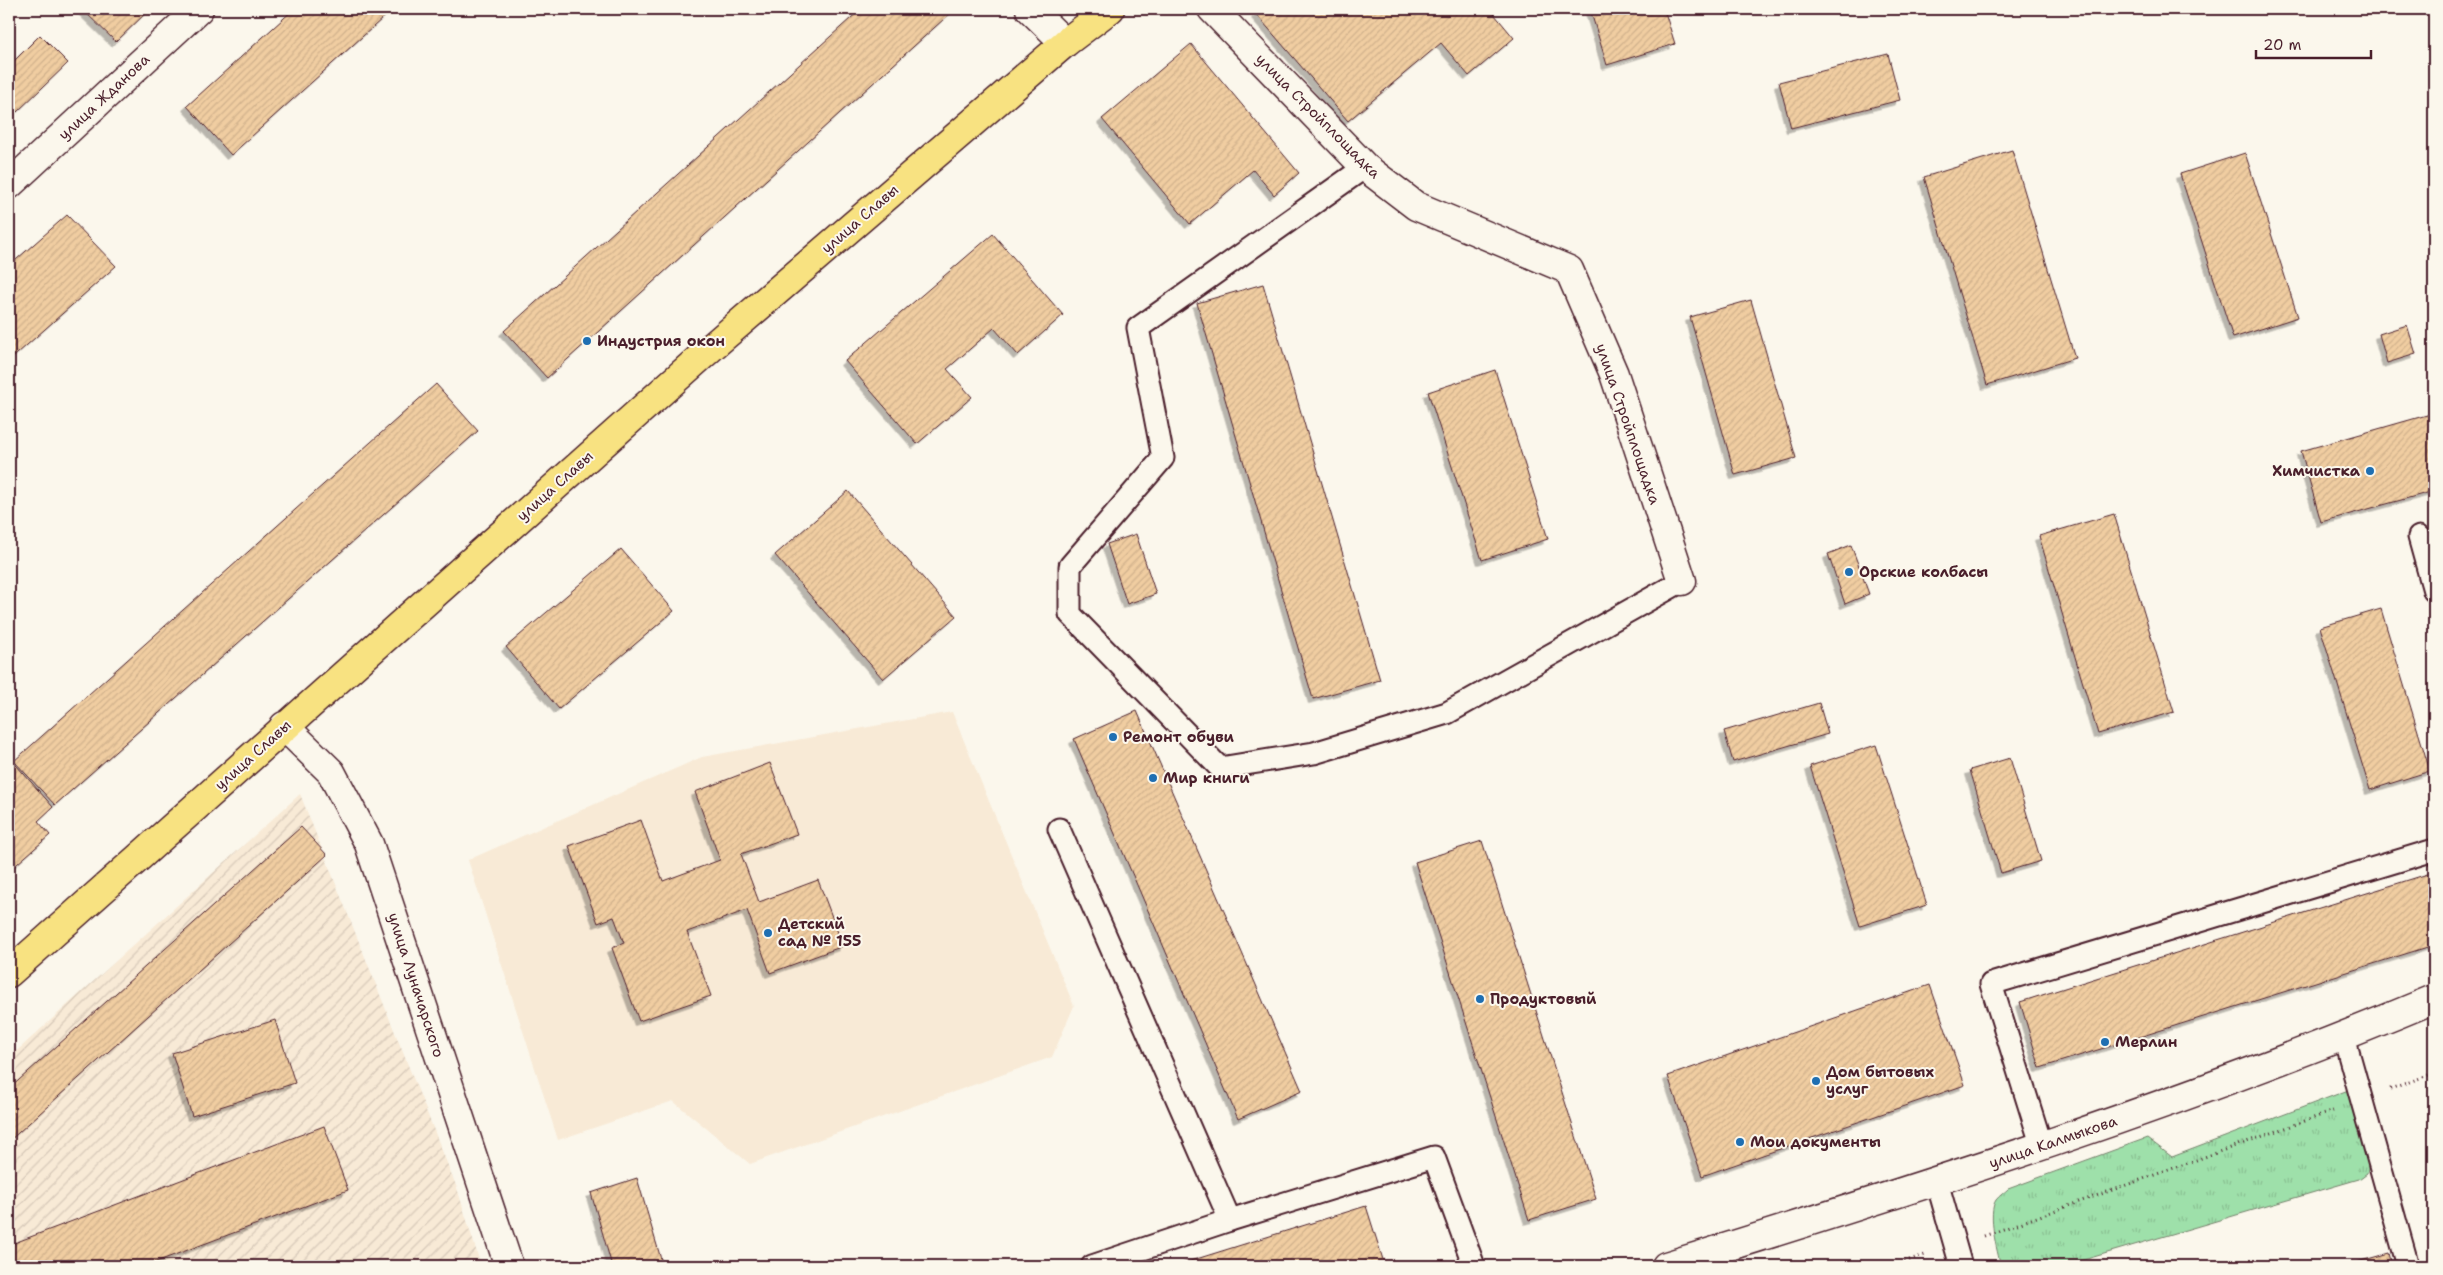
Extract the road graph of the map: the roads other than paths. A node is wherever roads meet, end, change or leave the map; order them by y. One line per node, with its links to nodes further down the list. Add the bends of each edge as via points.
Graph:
1 (199, 9): 7 (street, улица Жданова)
2 (1030, 9): 5 (street)
3 (1110, 9): 5 (main road, улица Славы)
4 (1212, 9): 6 (street, улица Стройплощадка)
5 (1065, 42): 11 (main road, улица Славы, via 713,346)
6 (1365, 168): 9 (street, улица Стройплощадка, via 1416,206 1569,270 1614,374); 9 (lane, via 1138,328 1164,458 1070,566 1070,614 1220,768 1314,753 1447,713)
7 (9, 185)
8 (2419, 537): 10 (lane)
9 (1682, 581)
10 (2434, 590)
11 (284, 726): 14 (main road, улица Славы); 21 (street, улица Луначарского, via 331,772 369,844)
12 (1059, 829): 19 (lane)
13 (2434, 850): 17 (lane, via 1992,984)
14 (9, 973)
15 (2434, 999): 16 (street, улица Калмыкова)
16 (2344, 1037): 17 (street, улица Калмыкова); 25 (lane)
17 (2042, 1147): 18 (street, улица Калмыкова)
18 (1937, 1182): 20 (lane); 24 (street, улица Калмыкова)
19 (1230, 1220): 22 (lane); 23 (lane, via 1434,1157)
20 (1958, 1256)
21 (509, 1266)
22 (1092, 1266)
23 (1474, 1266)
24 (1666, 1266)
25 (2408, 1266)

